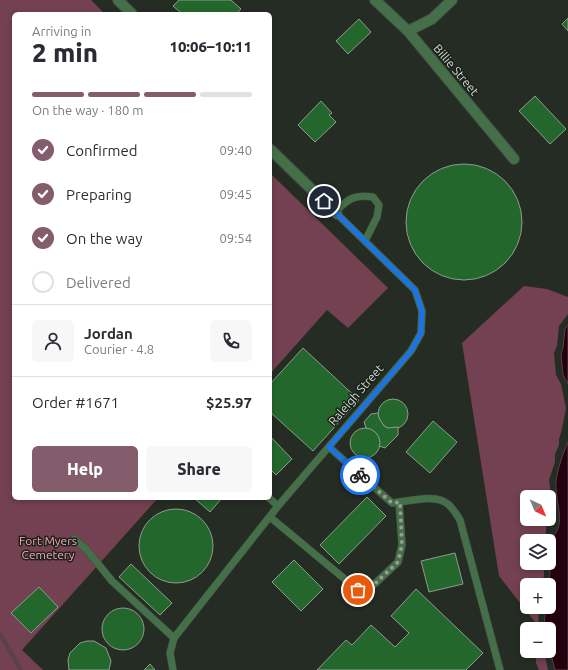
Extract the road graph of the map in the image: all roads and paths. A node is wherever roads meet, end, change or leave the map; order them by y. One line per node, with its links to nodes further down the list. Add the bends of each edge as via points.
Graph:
1 (118, 0): 4 (street)
2 (375, 0): 5 (street, Billie Street)
3 (452, 0): 5 (street, via 432,19)
4 (130, 12)
5 (408, 31): 7 (street, Billie Street)
6 (272, 151): 8 (street, Raleigh Street)
7 (514, 159)
8 (336, 213): 9 (lane, Raleigh Street); 9 (lane, via 346,201 360,195 373,197 379,205 377,217)
9 (365, 241): 10 (lane, Raleigh Street, via 415,290 422,311 421,333 411,351)
10 (329, 447): 12 (lane, via 392,503); 13 (lane, Raleigh Street)
11 (271, 500): 13 (lane)
12 (400, 502): 14 (lane, via 402,545 398,562 367,591 358,590); 18 (lane, via 431,497 448,504 460,520)
13 (278, 506): 14 (lane, Raleigh Street)
14 (270, 517): 16 (lane, Raleigh Street)
15 (74, 539): 16 (lane, via 86,549 112,581)
16 (174, 638): 17 (lane, Raleigh Street, via 170,653)
17 (173, 670)
18 (500, 670)

